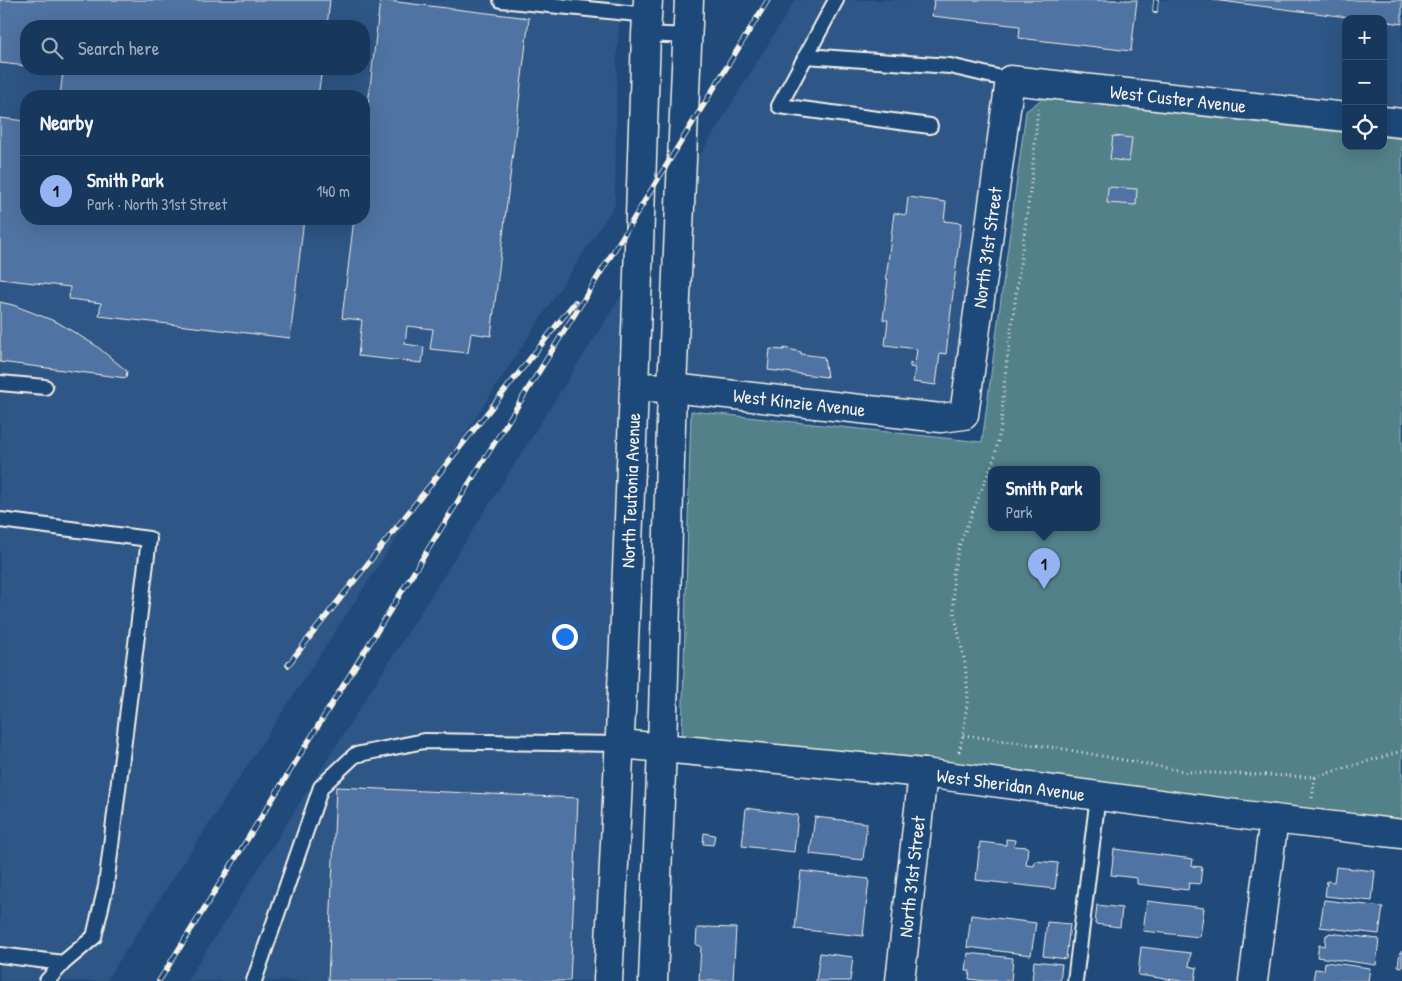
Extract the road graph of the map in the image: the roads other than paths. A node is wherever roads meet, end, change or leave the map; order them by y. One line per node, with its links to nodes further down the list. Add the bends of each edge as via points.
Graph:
1 (501, 0): 4 (lane)
2 (690, 0): 5 (street, North Teutonia Avenue)
3 (836, 0): 6 (lane)
4 (647, 16): 5 (lane); 13 (street, North Teutonia Avenue)
5 (688, 36): 15 (street, North Teutonia Avenue)
6 (806, 56): 7 (lane, via 950,66); 11 (lane, via 779,106)
7 (1010, 80): 8 (street, West Custer Avenue); 16 (street, North 31st Street)
8 (1342, 117)
9 (1387, 121): 10 (street)
10 (1402, 123)
11 (930, 126)
12 (0, 383): 14 (lane)
13 (635, 386): 15 (street, West Kinzie Avenue); 18 (street, North Teutonia Avenue)
14 (45, 387)
15 (672, 388): 16 (street, West Kinzie Avenue, via 941,418); 19 (street, North Teutonia Avenue)
16 (964, 415)
17 (0, 520): 25 (lane, via 148,540 106,886 94,937)
18 (621, 744): 19 (street, West Sheridan Avenue); 27 (lane, via 424,741 355,755 321,787); 28 (street, North Teutonia Avenue)
19 (662, 747): 20 (street, West Sheridan Avenue); 29 (street, North Teutonia Avenue)
20 (923, 773): 21 (street, West Sheridan Avenue); 30 (street, North 31st Street)
21 (1098, 796): 22 (street, West Sheridan Avenue); 31 (lane)
22 (1274, 819): 23 (street, West Sheridan Avenue); 32 (street)
23 (1402, 834)
24 (0, 955): 25 (lane)
25 (62, 963): 26 (lane)
26 (48, 981)
27 (254, 981)
28 (608, 981)
29 (653, 981)
30 (900, 981)
31 (1075, 981)
32 (1253, 981)

